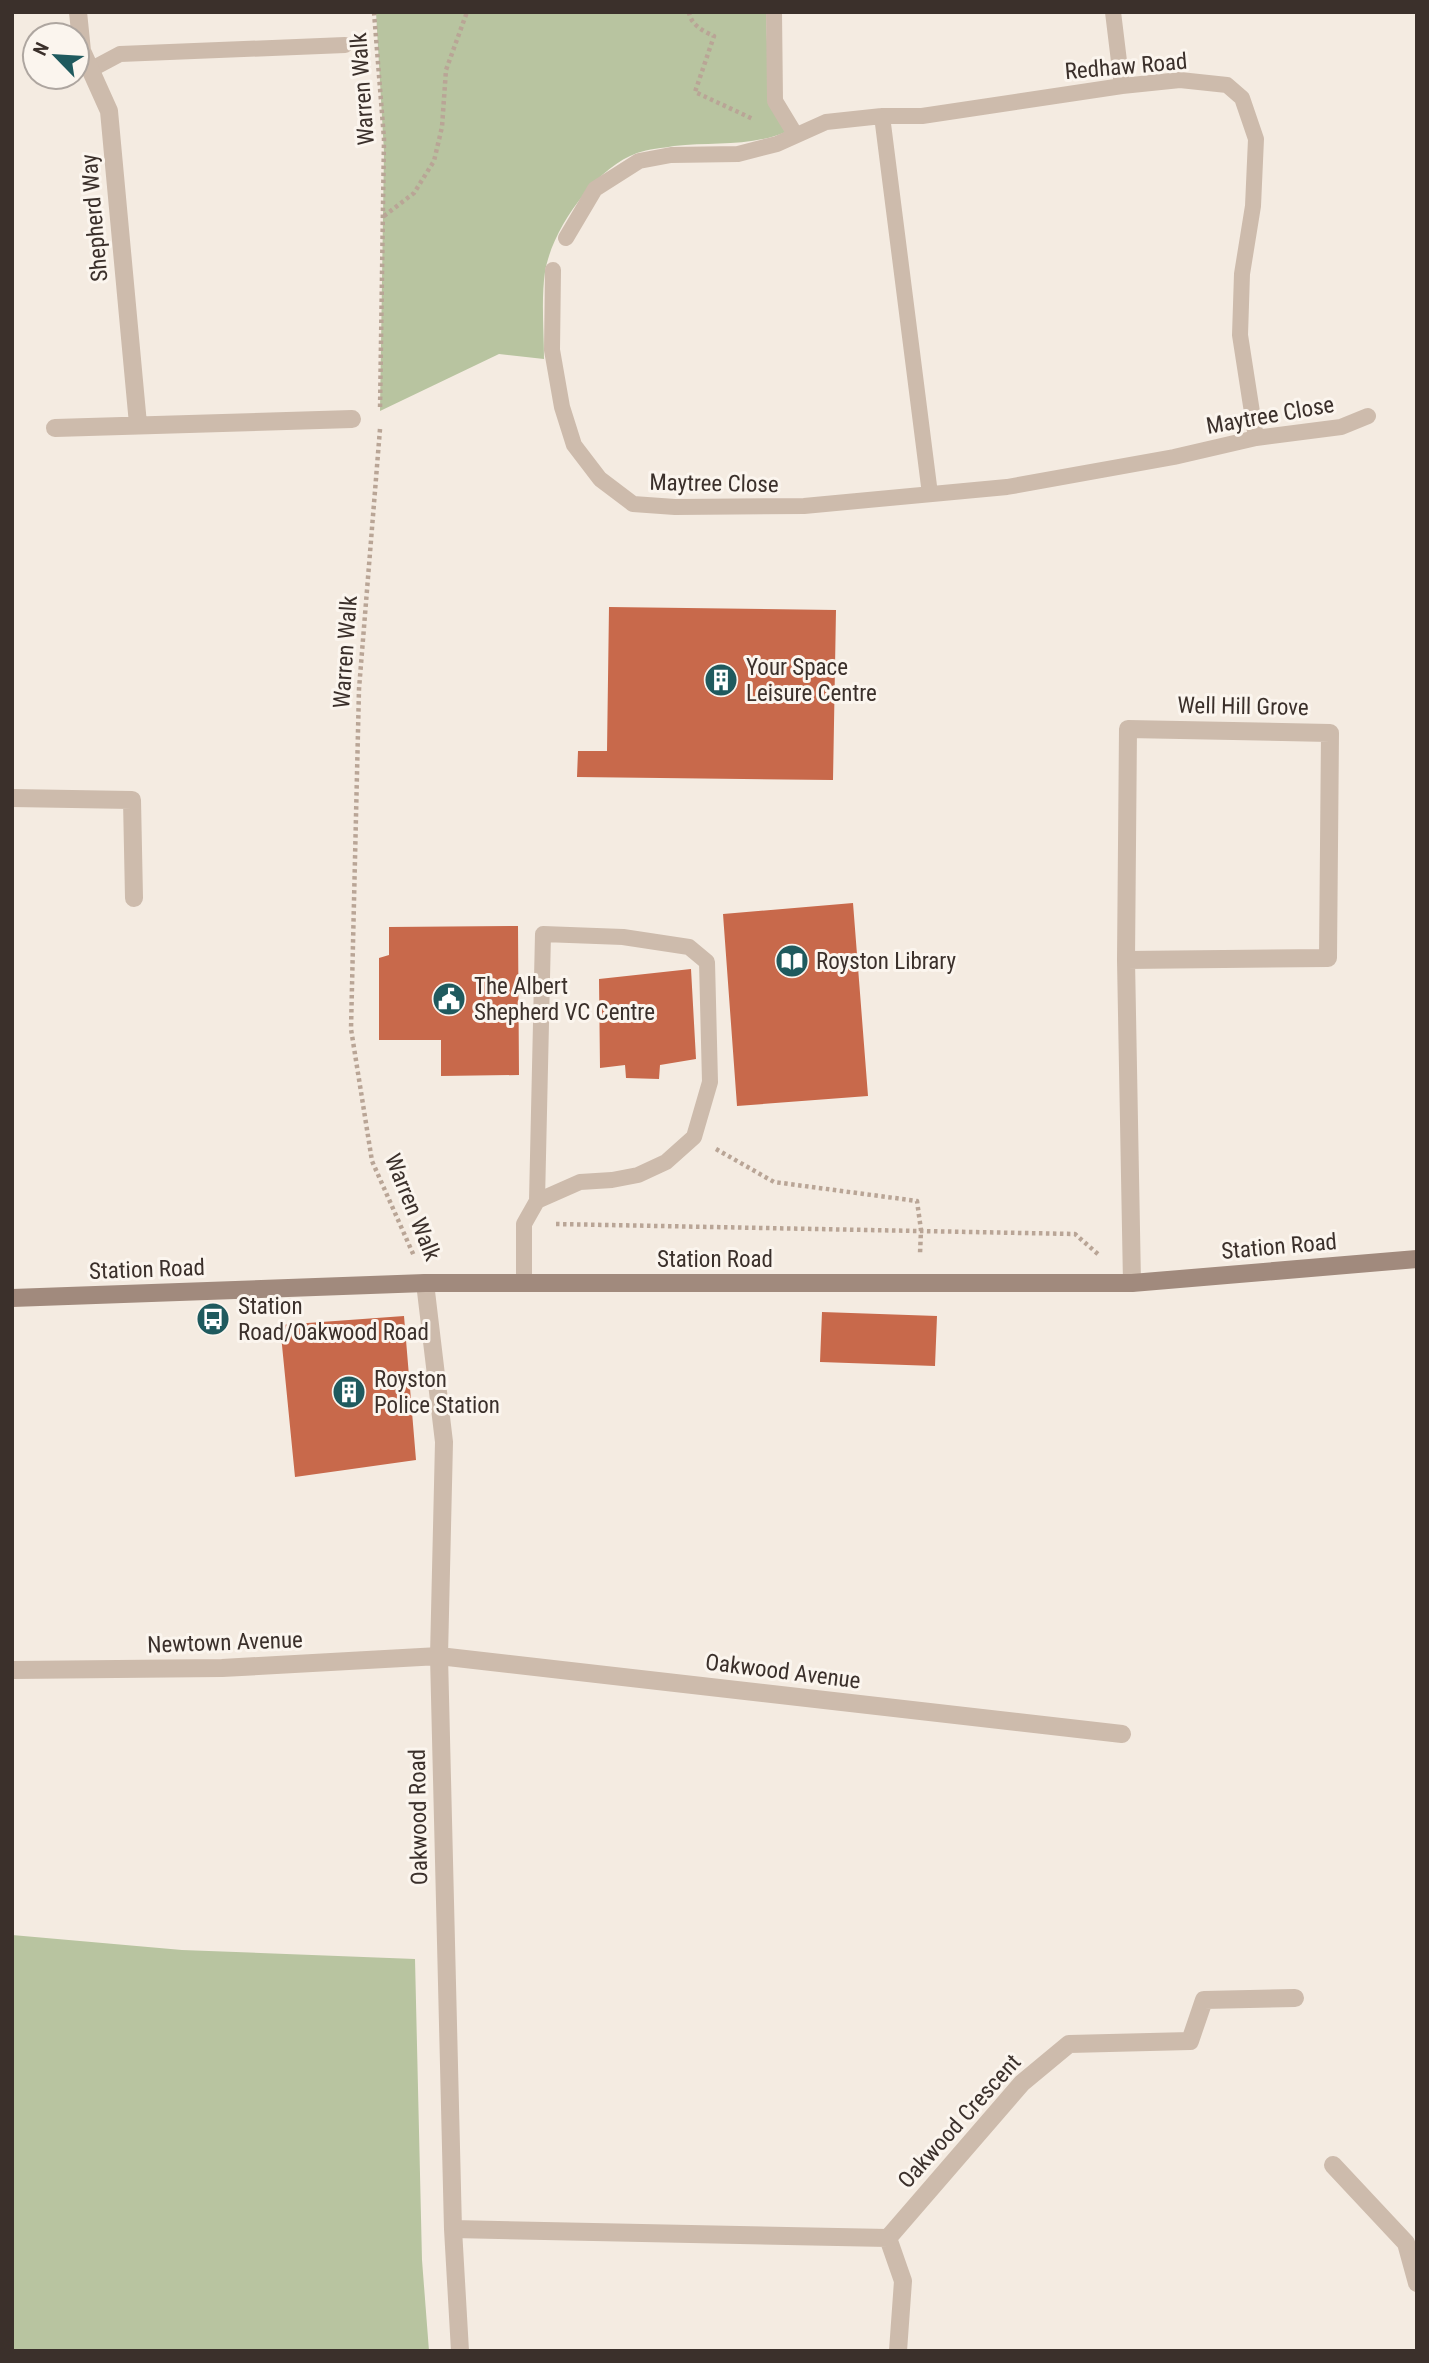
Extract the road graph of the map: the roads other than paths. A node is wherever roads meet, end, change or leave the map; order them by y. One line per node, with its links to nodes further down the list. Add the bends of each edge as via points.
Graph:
1 (774, 12): 8 (lane, via 775,101)
2 (1113, 12): 6 (lane)
3 (345, 45): 4 (lane, via 120,54)
4 (91, 69)
5 (91, 72): 13 (street, Shepherd Way, via 109,111)
6 (1122, 86): 7 (lane, Redhaw Road, via 922,116); 15 (lane, Redhaw Road, via 1180,80 1227,85 1242,98 1256,139 1240,335)
7 (881, 116): 8 (lane, Redhaw Road, via 826,122); 16 (lane)
8 (795, 134): 9 (lane, via 738,154 639,161 595,189)
9 (566, 238)
10 (553, 270): 16 (lane, Maytree Close, via 552,350 574,445 600,478 633,504 804,506)
11 (1368, 416): 15 (lane, Maytree Close, via 1341,427)
12 (352, 419): 13 (street)
13 (138, 425): 14 (street)
14 (55, 428)
15 (1256, 438): 16 (lane, Maytree Close, via 1007,487)
16 (930, 494)
17 (12, 799): 18 (street, via 132,800)
18 (134, 898)
19 (1126, 960): 19 (street, Well Hill Grove, via 1328,958 1330,733 1128,729); 24 (street, Well Hill Grove)
20 (537, 1200): 20 (lane, via 580,1182 638,1175 666,1162 694,1137 710,1082 707,962 689,947 623,937 542,934); 23 (lane, via 524,1224)
21 (1417, 1259): 24 (main road, Station Road)
22 (425, 1283): 23 (main road, Station Road); 25 (main road, Station Road); 26 (street, Oakwood Road, via 444,1442)
23 (524, 1283): 24 (main road, Station Road)
24 (1132, 1283)
25 (12, 1298)
26 (439, 1656): 27 (street, Newtown Avenue, via 222,1668); 28 (street, Oakwood Avenue); 31 (street, Oakwood Road)
27 (12, 1670)
28 (1122, 1734)
29 (1295, 1998): 32 (street, Oakwood Crescent, via 1204,2000 1190,2041 1069,2044 1022,2083)
30 (1333, 2165): 33 (street, via 1406,2243)
31 (453, 2229): 32 (street); 34 (street, Oakwood Road)
32 (888, 2238): 35 (street, via 903,2281)
33 (1417, 2283)
34 (460, 2351)
35 (898, 2351)

